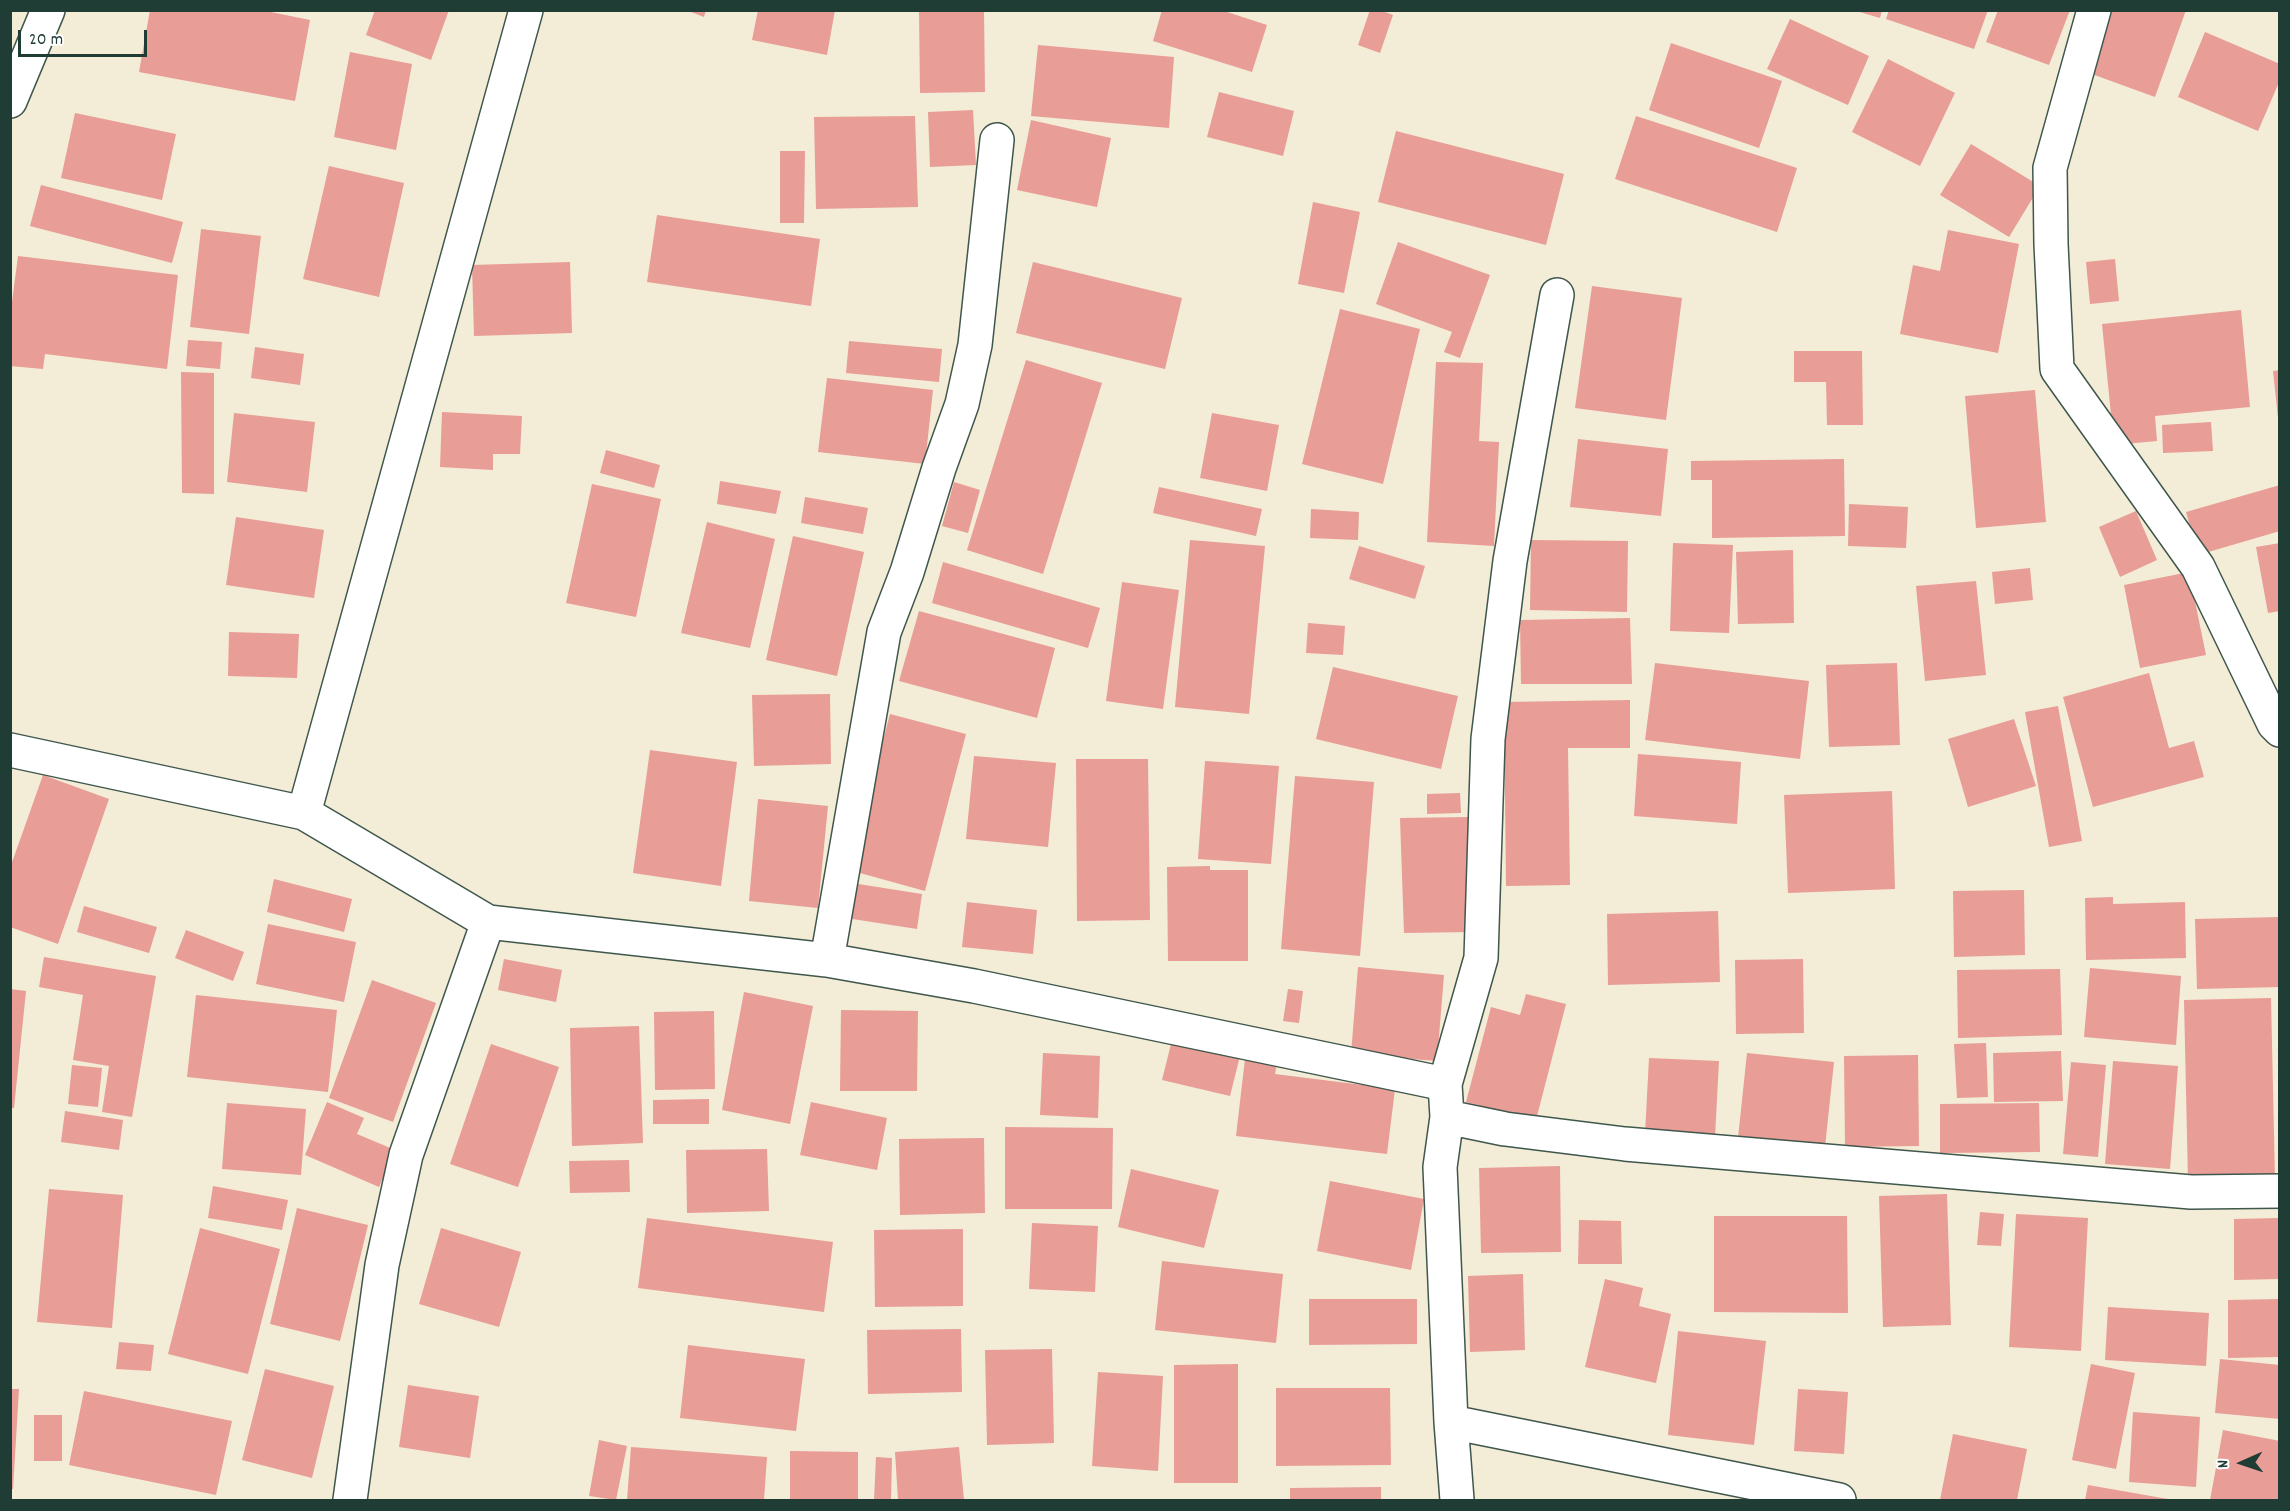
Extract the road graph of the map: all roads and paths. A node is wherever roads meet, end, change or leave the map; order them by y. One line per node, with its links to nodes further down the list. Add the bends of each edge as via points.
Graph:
1 (48, 10): 4 (street)
2 (526, 10): 9 (street)
3 (2094, 10): 7 (street, via 2050,168 2057,369 2198,567)
4 (10, 100)
5 (997, 140): 11 (street, via 975,345 962,404 884,632)
6 (1557, 295): 12 (street, via 1510,561 1488,739 1481,958)
7 (2280, 730)
8 (10, 750): 9 (street)
9 (304, 813): 10 (street)
10 (488, 922): 11 (street); 16 (street, via 406,1155 382,1265)
11 (827, 960): 12 (street, via 974,986)
12 (1445, 1084): 13 (street)
13 (1447, 1117): 14 (street, via 1505,1129 1624,1144 2191,1192); 15 (street, via 1440,1167)
14 (2280, 1191)
15 (1450, 1422): 17 (street); 18 (street)
16 (350, 1500)
17 (1457, 1500)
18 (1839, 1500)

